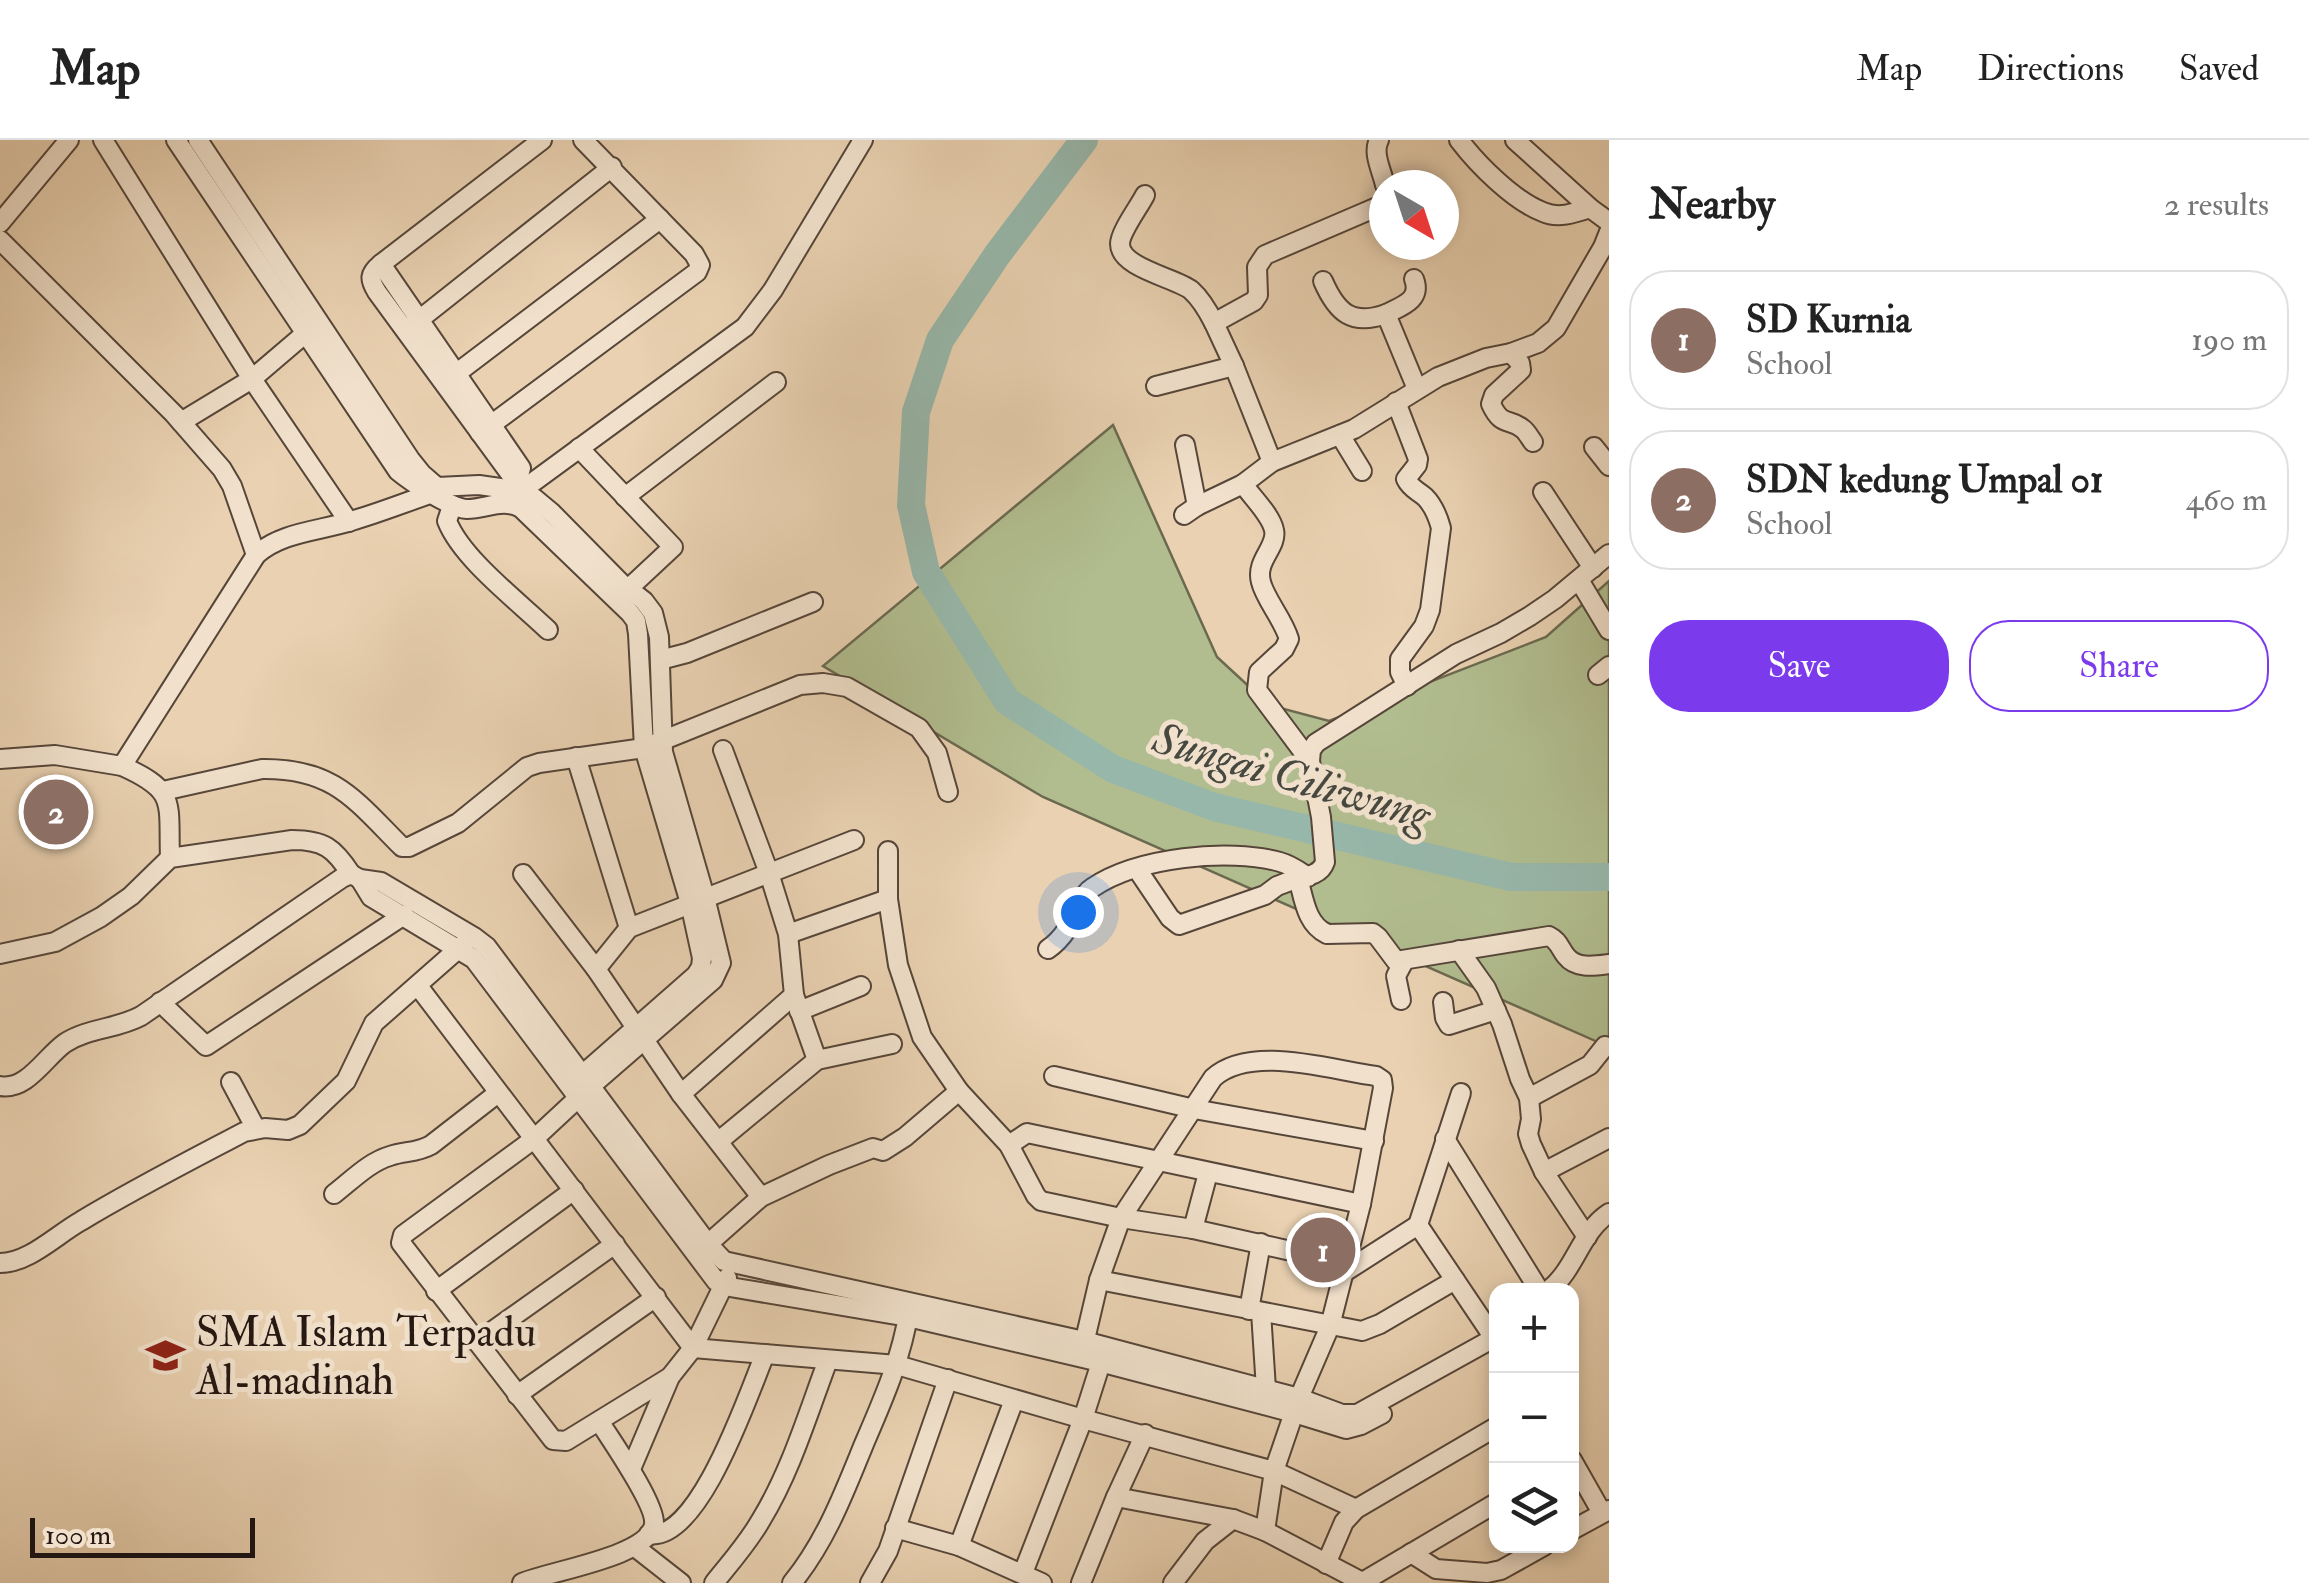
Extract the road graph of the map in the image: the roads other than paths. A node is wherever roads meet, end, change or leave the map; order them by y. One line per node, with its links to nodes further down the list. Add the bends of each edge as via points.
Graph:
1 (70, 140): 18 (street)
2 (103, 140): 29 (street)
3 (176, 140): 26 (street)
4 (198, 140): 26 (street)
5 (542, 140): 25 (street, via 372,272 371,281)
6 (583, 140): 11 (street)
7 (863, 140): 41 (street, via 744,327)
8 (1379, 140): 12 (street)
9 (1458, 140): 14 (street, via 1512,193 1546,214)
10 (1515, 140): 14 (street)
11 (612, 167): 16 (street); 25 (street)
12 (1381, 170)
13 (1145, 195): 24 (street, via 1123,232 1121,250 1146,270 1188,288)
14 (1590, 208): 17 (street)
15 (1369, 210): 24 (street, via 1266,255 1257,267 1254,301)
16 (660, 219): 30 (street); 36 (street, via 698,260 697,272)
17 (1609, 222)
18 (0, 223)
19 (0, 240): 35 (street)
20 (1607, 243): 27 (street, via 1556,328)
21 (1414, 278): 23 (street, via 1410,301)
22 (1323, 281): 23 (street, via 1340,310 1353,317)
23 (1386, 314): 33 (street)
24 (1214, 323): 28 (street)
25 (412, 325): 30 (street)
26 (311, 328): 29 (street); 46 (street, via 398,470)
27 (1511, 353): 33 (street); 38 (street, via 1521,370 1491,404 1502,421 1522,428)
28 (1234, 366): 32 (street); 42 (street)
29 (252, 378): 35 (street); 51 (street)
30 (450, 378): 36 (street)
31 (776, 382): 49 (street)
32 (1156, 386)
33 (1417, 389): 34 (street)
34 (1396, 402): 37 (street); 62 (street, via 1418,460 1408,486 1425,497 1440,528 1430,610 1400,659)
35 (181, 422): 53 (street, via 232,486)
36 (486, 429): 47 (street, via 521,468)
37 (1340, 435): 42 (street); 44 (street)
38 (1533, 442)
39 (1185, 445): 45 (street, via 1191,510)
40 (1594, 447): 43 (street)
41 (579, 448): 47 (street); 49 (street)
42 (1272, 462): 45 (street)
43 (1609, 466)
44 (1362, 471)
45 (1243, 484): 68 (street, via 1274,527 1261,582 1289,639 1259,672 1257,690)
46 (435, 490): 47 (street, via 479,485); 50 (street); 51 (street)
47 (520, 492): 50 (street, via 511,503); 55 (street)
48 (1543, 492): 54 (street)
49 (626, 497): 55 (street, via 673,546)
50 (452, 506): 57 (street, via 452,533)
51 (349, 522): 53 (street, via 274,542)
52 (1609, 554): 54 (street)
53 (256, 555): 69 (street)
54 (1586, 574): 58 (street); 62 (street, via 1502,634)
55 (619, 588): 59 (street, via 649,607); 60 (street)
56 (813, 602): 61 (street)
57 (548, 630)
58 (1609, 630)
59 (658, 632): 60 (street); 61 (street)
60 (638, 634): 64 (street)
61 (660, 660): 63 (street)
62 (1406, 686): 68 (street, via 1316,743)
63 (663, 741): 64 (street); 71 (street, via 800,685 823,682 919,728 936,753); 81 (street)
64 (644, 748): 66 (street); 81 (street)
65 (723, 750): 76 (street)
66 (576, 757): 70 (street, via 526,767 458,824 405,848 347,793 309,774 262,769); 83 (street)
67 (0, 759): 69 (street, via 55,754)
68 (1310, 761): 79 (street, via 1323,868)
69 (122, 766): 70 (street)
70 (163, 791): 74 (street)
71 (948, 792)
72 (854, 840): 76 (street)
73 (888, 851): 80 (street)
74 (170, 858): 78 (street, via 311,840); 88 (street, via 101,917 56,942)
75 (1137, 868): 79 (street, via 1169,860 1250,858 1280,862); 79 (street, via 1180,925); 86 (street, via 1088,890 1059,942)
76 (769, 873): 81 (street); 84 (street)
77 (524, 874): 91 (street)
78 (356, 876): 82 (street, via 371,897); 85 (street, via 382,882); 95 (street)
79 (1303, 877): 89 (street, via 1310,921 1320,932 1373,933 1394,959)
80 (888, 899): 84 (street); 107 (street, via 898,965 922,1037)
81 (698, 900): 83 (street); 99 (street, via 720,963 717,974)
82 (404, 915): 85 (street); 95 (street, via 206,1046)
83 (629, 928): 91 (street)
84 (788, 934): 97 (street)
85 (466, 942): 92 (street); 106 (street)
86 (1048, 949)
87 (1459, 950): 89 (street); 90 (street, via 1549,936 1576,965); 98 (street)
88 (0, 954)
89 (1404, 961): 94 (street, via 1396,976)
90 (1609, 964)
91 (596, 969): 99 (street)
92 (418, 986): 108 (street); 113 (street, via 374,1023 352,1073 300,1125)
93 (861, 986): 97 (street)
94 (1401, 1000)
95 (160, 1002): 105 (street, via 132,1020 74,1038 18,1085)
96 (1443, 1002): 98 (street, via 1449,1025)
97 (796, 1003): 102 (street); 110 (street)
98 (1496, 1010): 111 (street)
99 (640, 1035): 106 (street); 110 (street)
100 (892, 1044): 102 (street)
101 (1605, 1046): 111 (street, via 1590,1065)
102 (817, 1060): 117 (street)
103 (1054, 1076): 112 (street)
104 (231, 1082): 113 (street)
105 (0, 1086)
106 (580, 1086): 115 (street); 134 (street); 142 (street)
107 (959, 1090): 119 (street); 125 (street, via 882,1151 873,1148)
108 (498, 1093): 115 (street); 124 (street, via 431,1145 378,1160)
109 (1461, 1093): 116 (street)
110 (681, 1094): 117 (street)
111 (1528, 1098): 121 (street, via 1528,1134)
112 (1194, 1109): 118 (street); 118 (street, via 1213,1078 1245,1062 1277,1060 1376,1076 1383,1088); 120 (street)
113 (256, 1128): 135 (street, via 22,1258)
114 (1609, 1138): 121 (street)
115 (534, 1140): 123 (street); 143 (street, via 403,1235 402,1247)
116 (1445, 1140): 128 (street); 140 (street)
117 (719, 1141): 125 (street)
118 (1374, 1141): 126 (street)
119 (1009, 1144): 120 (street, via 1027,1133); 127 (street, via 1041,1202)
120 (1156, 1162): 122 (street); 127 (street)
121 (1544, 1172): 129 (street)
122 (1208, 1173): 126 (street); 130 (street)
123 (574, 1190): 133 (street); 143 (street)
124 (334, 1194)
125 (762, 1197): 134 (street)
126 (1362, 1204): 137 (street)
127 (1121, 1218): 130 (street); 138 (street)
128 (1418, 1224): 137 (street); 139 (street)
129 (1598, 1224): 131 (street); 141 (street)
130 (1193, 1229): 132 (street)
131 (1609, 1236)
132 (1261, 1243): 137 (street); 146 (street)
133 (616, 1244): 144 (street); 149 (street)
134 (708, 1244): 136 (street)
135 (0, 1263)
136 (733, 1264): 142 (street); 145 (street)
137 (1344, 1268): 147 (street)
138 (1099, 1280): 146 (street); 152 (street)
139 (1454, 1280): 147 (street, via 1370,1329); 148 (street)
140 (1535, 1283)
141 (1557, 1283)
142 (724, 1286): 145 (street); 151 (street)
143 (436, 1290): 149 (street)
144 (656, 1297): 151 (street); 160 (street)
145 (909, 1309): 152 (street); 156 (street)
146 (1255, 1311): 147 (street); 159 (street)
147 (1330, 1326): 162 (street)
148 (1489, 1332)
149 (477, 1342): 160 (street)
150 (1489, 1346): 162 (street, via 1358,1414)
151 (693, 1348): 153 (street); 157 (street)
152 (1083, 1349): 154 (street)
153 (765, 1354): 155 (street); 180 (street, via 699,1499 675,1527)
154 (1103, 1354): 159 (street); 162 (street); 163 (street)
155 (828, 1360): 156 (street); 190 (street, via 783,1479)
156 (897, 1364): 158 (street); 191 (street, via 835,1516)
157 (670, 1377): 164 (street); 168 (street)
158 (948, 1378): 161 (street); 177 (street)
159 (1266, 1389): 162 (street)
160 (517, 1395): 164 (street, via 553,1440 566,1441)
161 (1014, 1400): 163 (street); 181 (street)
162 (1297, 1406): 169 (street)
163 (1083, 1420): 166 (street); 185 (street)
164 (599, 1421): 168 (street)
165 (1489, 1431): 173 (street)
166 (1145, 1434): 169 (street); 171 (street)
167 (1575, 1463): 170 (street)
168 (631, 1469): 180 (street, via 654,1520)
169 (1274, 1471): 173 (street); 178 (street)
170 (1600, 1492): 174 (street)
171 (1116, 1496): 175 (street); 194 (street)
172 (1489, 1506): 179 (street)
173 (1356, 1509): 184 (street)
174 (1605, 1511): 176 (street)
175 (1233, 1518): 178 (street); 195 (street)
176 (1579, 1526)
177 (895, 1528): 181 (street); 192 (street)
178 (1265, 1531): 184 (street)
179 (1442, 1535): 182 (street); 186 (street)
180 (642, 1540): 188 (street, via 624,1552); 189 (street)
181 (959, 1546): 185 (street)
182 (1411, 1553): 186 (street); 187 (street)
183 (1531, 1553): 186 (street, via 1501,1570)
184 (1326, 1564): 187 (street)
185 (1023, 1573): 193 (street)
186 (1435, 1576)
187 (1362, 1582)
188 (522, 1583)
189 (681, 1583)
190 (714, 1583)
191 (792, 1583)
192 (870, 1583)
193 (1042, 1583)
194 (1081, 1583)
195 (1173, 1583)

